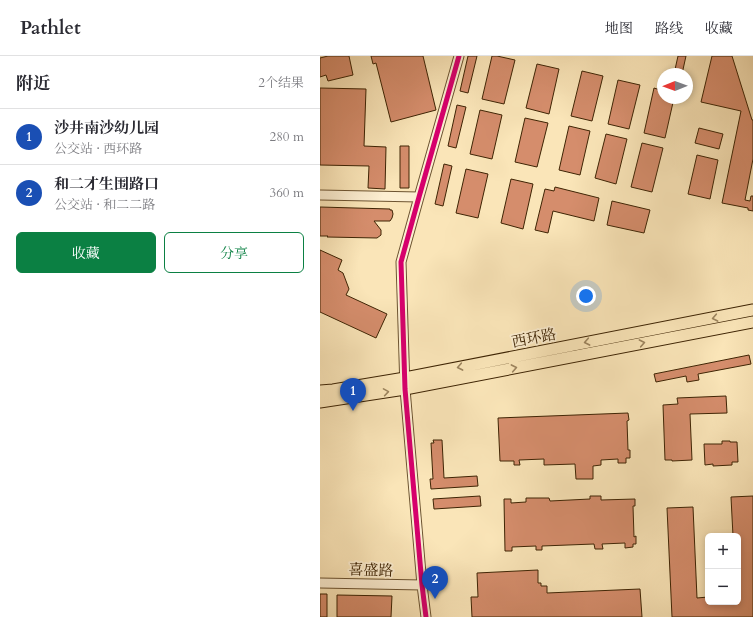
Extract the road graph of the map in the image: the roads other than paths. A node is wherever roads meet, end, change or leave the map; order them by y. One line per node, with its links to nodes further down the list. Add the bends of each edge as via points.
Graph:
1 (459, 56): 3 (street)
2 (320, 195): 3 (street)
3 (419, 197): 6 (street, via 401,262)
4 (753, 310): 6 (main road, 西环路, one-way to 6)
5 (753, 322): 6 (main road, 西环路, one-way to 5)
6 (405, 384): 7 (main road, 西环路); 8 (main road, 西环路, one-way to 6); 10 (street)
7 (320, 391)
8 (320, 402)
9 (320, 583): 10 (street, 喜盛路)
10 (422, 585): 11 (street)
11 (426, 617)

